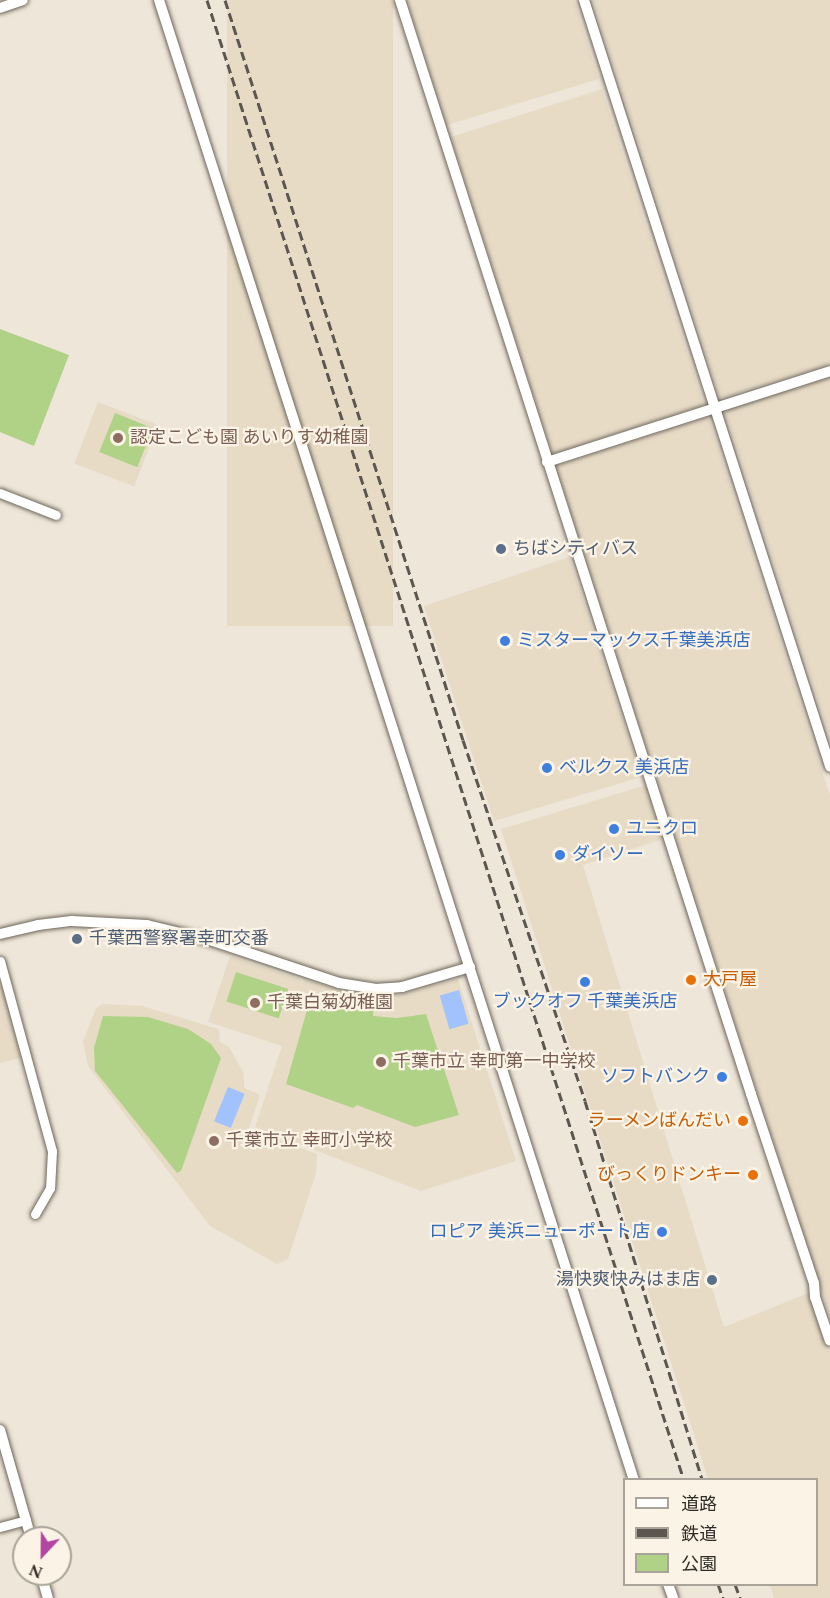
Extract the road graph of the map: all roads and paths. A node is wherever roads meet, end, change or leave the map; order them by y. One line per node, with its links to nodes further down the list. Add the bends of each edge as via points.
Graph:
1 (23, 0): 5 (street)
2 (159, 0): 14 (street)
3 (400, 0): 8 (street)
4 (584, 0): 7 (street)
5 (0, 8)
6 (830, 371): 7 (street)
7 (715, 408): 8 (street); 11 (street)
8 (548, 462): 16 (street)
9 (0, 493): 10 (street)
10 (56, 515)
11 (830, 766)
12 (0, 934): 14 (street, via 72,921 147,925 213,941 339,983 375,989 402,987)
13 (0, 961): 15 (street, via 52,1151 50,1188)
14 (470, 967): 18 (street)
15 (35, 1214)
16 (830, 1341)
17 (0, 1430): 19 (street)
18 (634, 1478)
19 (26, 1520): 20 (street); 21 (street)
20 (28, 1526)
21 (0, 1527)

